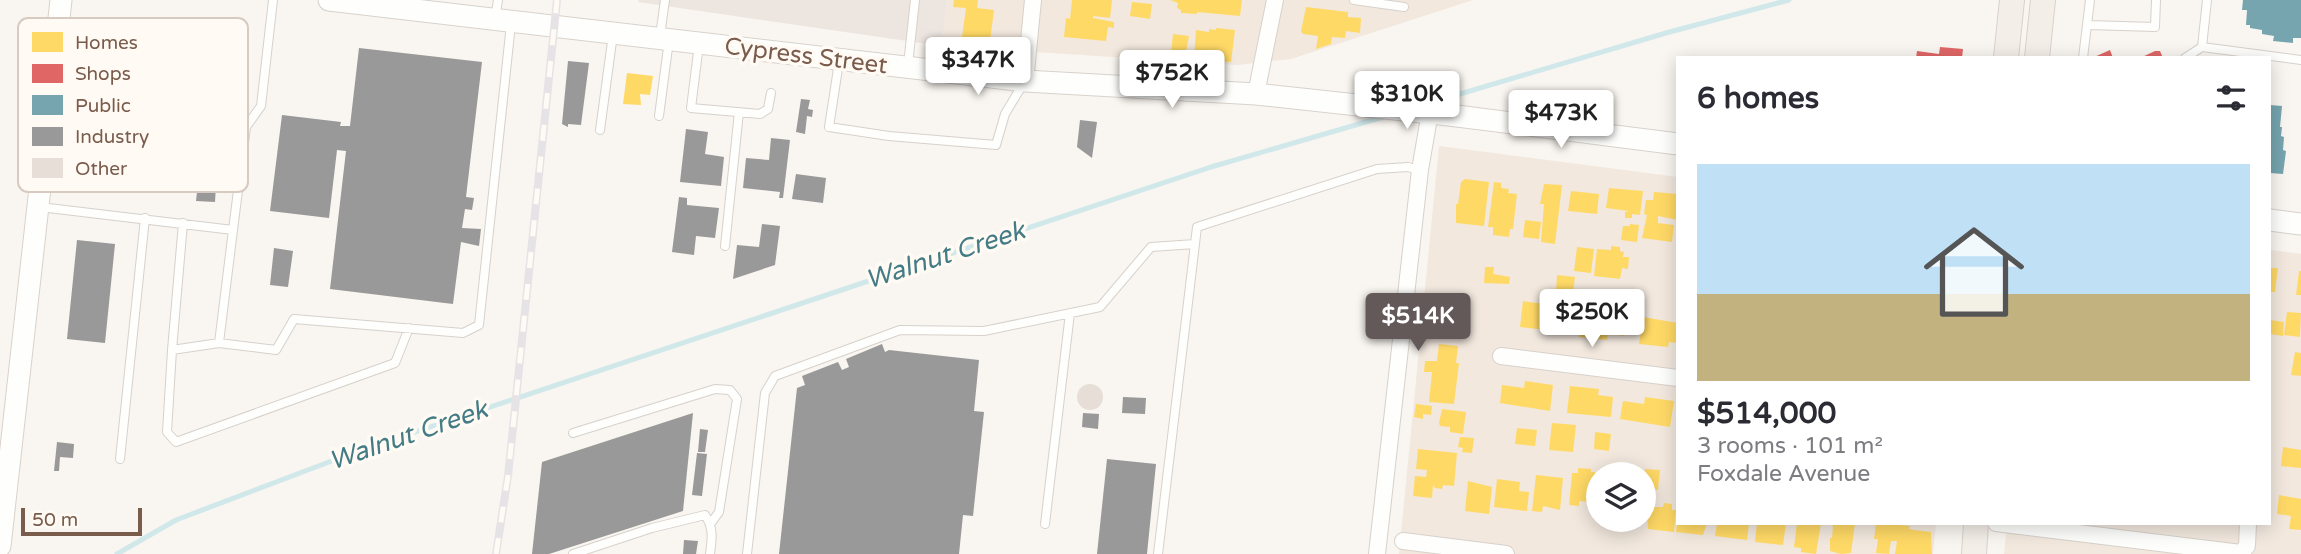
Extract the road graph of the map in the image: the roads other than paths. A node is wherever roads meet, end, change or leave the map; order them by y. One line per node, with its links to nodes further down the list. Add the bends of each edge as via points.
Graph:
1 (61, 0): 16 (street)
2 (272, 0): 37 (lane, via 261,106)
3 (329, 0): 15 (street, Cypress Street)
4 (665, 0): 19 (lane)
5 (915, 0): 30 (lane)
6 (1033, 0): 31 (street)
7 (1275, 0): 33 (street)
8 (1354, 0): 14 (lane)
9 (2012, 0): 22 (main road)
10 (2043, 0): 23 (main road)
11 (2090, 0): 17 (lane)
12 (2156, 0): 17 (lane, via 2155,27)
13 (2207, 0): 21 (lane)
14 (1404, 7)
15 (501, 14): 18 (street, Cypress Street); 52 (lane, via 479,325 463,333)
16 (59, 18)
17 (2088, 25): 24 (lane)
18 (612, 34): 19 (street, Cypress Street); 38 (lane)
19 (664, 40): 20 (street, Cypress Street); 36 (lane)
20 (699, 44): 28 (street, Cypress Street); 34 (lane, via 691,108)
21 (2202, 47): 25 (lane); 27 (lane)
22 (2006, 56)
23 (2037, 56)
24 (2083, 56)
25 (2188, 56)
26 (2271, 56): 29 (lane)
27 (2271, 56)
28 (839, 60): 30 (street, Cypress Street); 31 (lane, via 829,127 889,136 996,145 1005,114)
29 (2301, 60)
30 (907, 68): 31 (street, Cypress Street)
31 (1025, 81): 33 (street, Cypress Street)
32 (771, 93): 34 (lane, via 765,112)
33 (1256, 93): 35 (street, Cypress Street)
34 (739, 112): 50 (lane)
35 (1436, 115): 39 (street, Cypress Street); 40 (street)
36 (659, 116)
37 (248, 124)
38 (600, 130)
39 (1676, 144)
40 (1420, 170): 49 (lane, via 1377,169 1197,227); 70 (street)
41 (40, 192): 43 (street)
42 (238, 192): 48 (lane)
43 (38, 207): 44 (lane); 65 (street)
44 (145, 218): 46 (lane); 58 (lane)
45 (2271, 220): 47 (street)
46 (183, 223): 48 (lane); 54 (lane)
47 (2301, 224)
48 (233, 230): 53 (lane)
49 (1195, 244): 51 (lane, via 1151,247 1100,307); 69 (lane)
50 (725, 246)
51 (1070, 313): 60 (lane); 68 (lane, via 984,331 900,330 775,376 765,393)
52 (409, 328): 53 (lane, via 294,319 276,350); 54 (lane, via 395,363 176,442 167,432)
53 (219, 343): 54 (lane)
54 (172, 350)
55 (1501, 356): 56 (street)
56 (1676, 378)
57 (573, 433): 59 (lane, via 715,389 730,390 737,399 719,512)
58 (120, 459)
59 (711, 523): 66 (lane, via 705,514); 67 (lane)
60 (1045, 524)
61 (1976, 525): 72 (main road)
62 (2012, 525): 63 (street, via 2241,553 2247,546)
63 (2248, 525)
64 (1403, 541): 71 (street)
65 (0, 546)
66 (573, 554)
67 (710, 554)
68 (747, 554)
69 (1158, 554)
70 (1377, 554)
71 (1506, 554)
72 (1973, 554)

